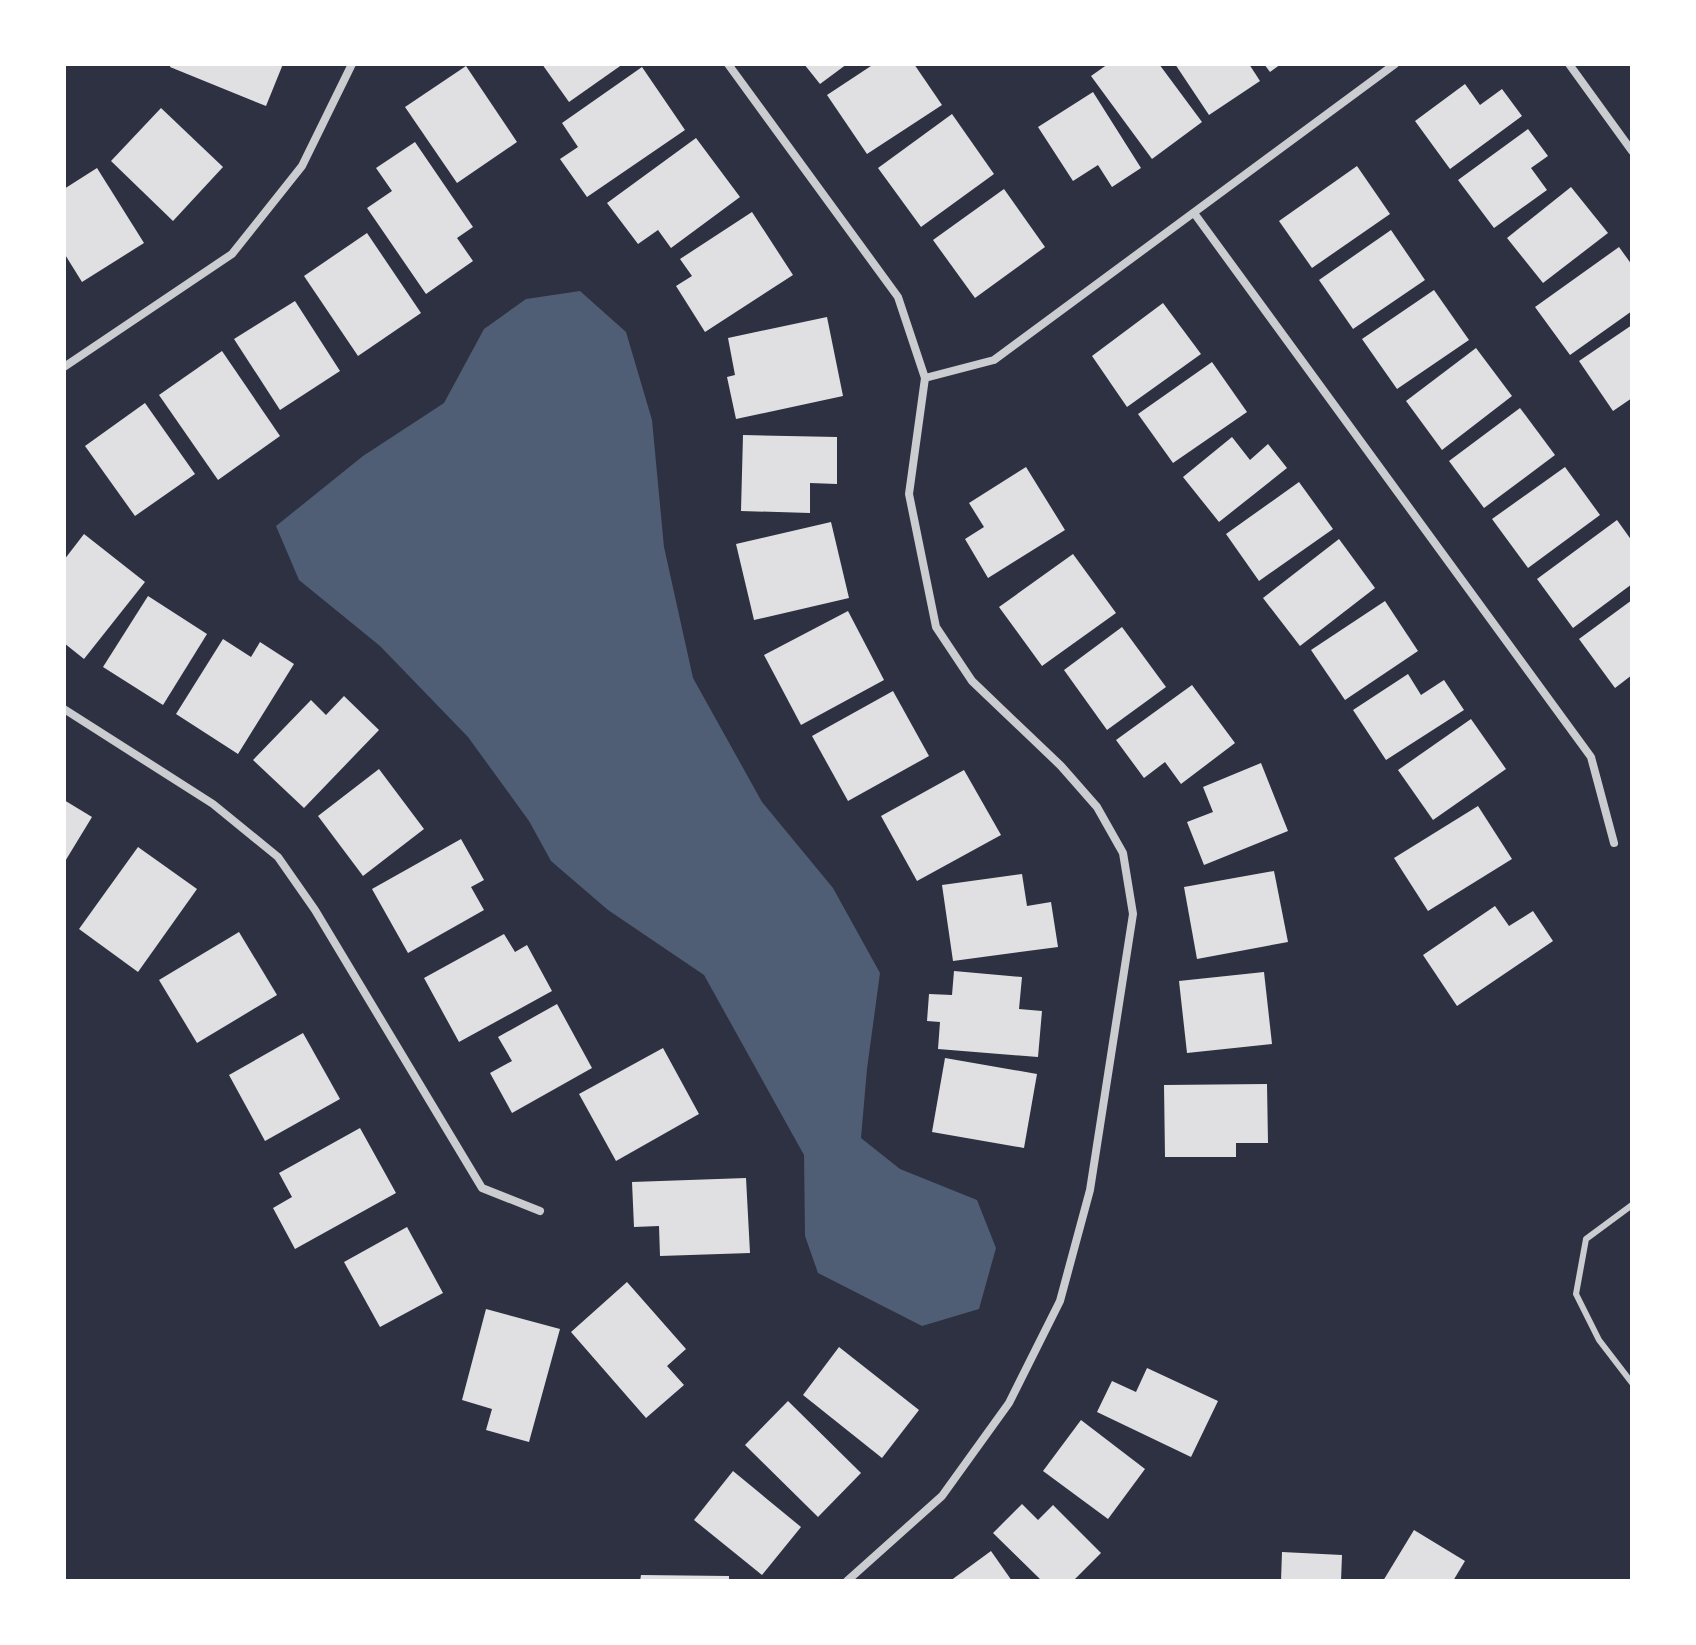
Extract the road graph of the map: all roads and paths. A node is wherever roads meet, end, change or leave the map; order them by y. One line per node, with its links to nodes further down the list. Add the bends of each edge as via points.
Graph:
1 (352, 64): 7 (street, via 302,166 232,254)
2 (728, 64): 8 (street, via 898,297)
3 (1395, 64): 6 (street)
4 (1569, 64): 5 (street)
5 (1632, 151)
6 (1194, 213): 8 (street, via 994,360); 10 (street, via 1591,757)
7 (64, 367)
8 (925, 378): 14 (street, via 909,494 936,627 972,681 1097,807 1123,853 1133,914 1090,1190 1060,1301 1009,1403 942,1496)
9 (64, 709): 12 (street, via 213,804 278,857 482,1188)
10 (1614, 843)
11 (1632, 1205): 13 (lane, via 1586,1239 1576,1294 1599,1340)
12 (540, 1211)
13 (1632, 1383)
14 (847, 1581)

